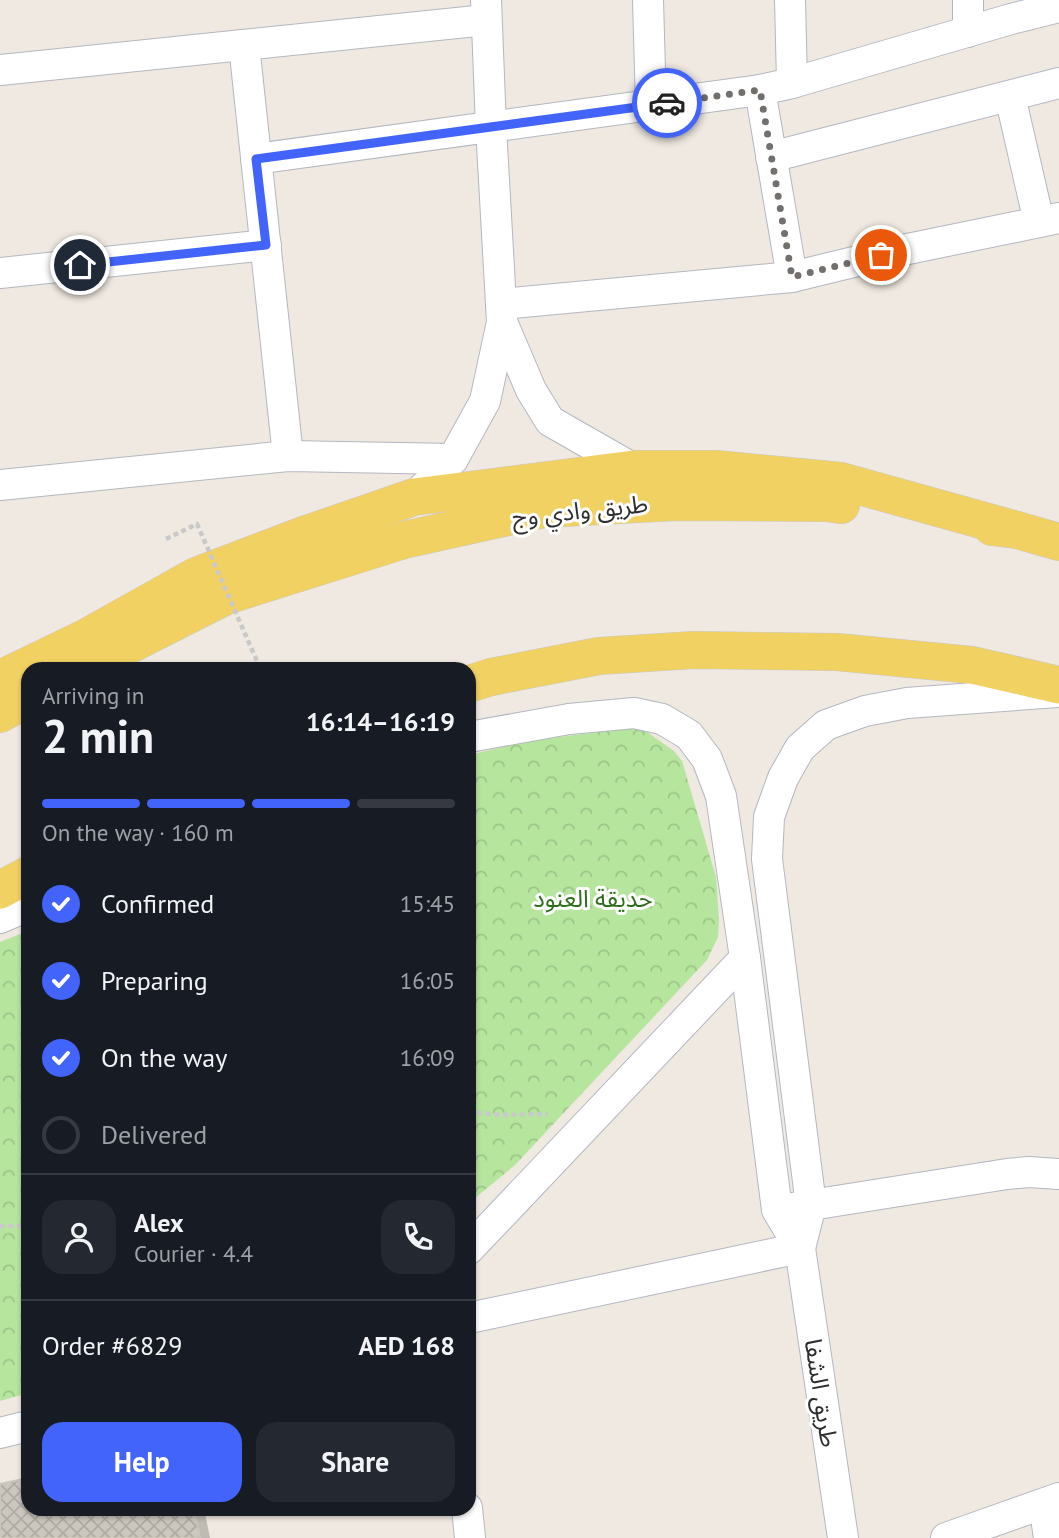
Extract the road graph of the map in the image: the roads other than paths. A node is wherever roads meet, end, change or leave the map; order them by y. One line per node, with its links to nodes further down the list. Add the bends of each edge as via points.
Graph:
1 (648, 0): 13 (street)
2 (790, 0): 9 (street)
3 (968, 0): 6 (street)
4 (1059, 7): 6 (street)
5 (486, 10): 7 (street); 14 (street)
6 (968, 32): 9 (street)
7 (244, 45): 8 (street); 16 (street)
8 (0, 70)
9 (792, 83): 11 (street)
10 (1059, 83): 12 (street)
11 (760, 90): 13 (street); 15 (street)
12 (1010, 96): 15 (street); 17 (street)
13 (651, 105): 14 (street)
14 (491, 127): 16 (street); 21 (street)
15 (771, 157): 20 (street)
16 (256, 159): 18 (street)
17 (1049, 220): 20 (street)
18 (266, 245): 19 (street); 22 (street)
19 (0, 273)
20 (792, 277): 21 (street)
21 (502, 313): 23 (street, via 485,401); 24 (street, via 531,390 550,421)
22 (288, 456): 23 (street); 25 (street)
23 (453, 459): 26 (street)
24 (634, 469): 26 (main road); 27 (main road, via 716,469 841,481)
25 (0, 485)
26 (414, 497): 29 (main road, via 196,576)
27 (1017, 530): 28 (main road, طريق وادي وج); 30 (main road, طريق وادي وج, via 827,503 676,502 544,509 404,540 226,596)
28 (1059, 542)
29 (35, 662)
30 (96, 662)
31 (21, 669): 32 (main road)
32 (0, 679)
33 (476, 682): 34 (main road, via 599,656 694,650 864,654 972,665)
34 (1059, 685)
35 (1059, 692): 45 (street, via 907,703 865,711 826,725 800,748 783,778 769,817 767,859)
36 (21, 702): 37 (main road)
37 (0, 714)
38 (476, 736): 43 (street, via 634,713 662,719 689,735 707,759 721,796)
39 (21, 879): 40 (main road)
40 (0, 890)
41 (21, 909): 42 (street)
42 (0, 918)
43 (745, 958): 46 (street); 47 (street)
44 (1059, 1174): 45 (street, via 1007,1174)
45 (811, 1205): 46 (street); 48 (street)
46 (778, 1210): 48 (street)
47 (476, 1242)
48 (800, 1248): 49 (street); 55 (street, طريق الشفا)
49 (476, 1317)
50 (21, 1428): 51 (street)
51 (0, 1433)
52 (1051, 1501): 56 (street); 57 (street)
53 (468, 1516): 54 (street)
54 (470, 1538)
55 (843, 1538)
56 (946, 1538)
57 (1049, 1538)

